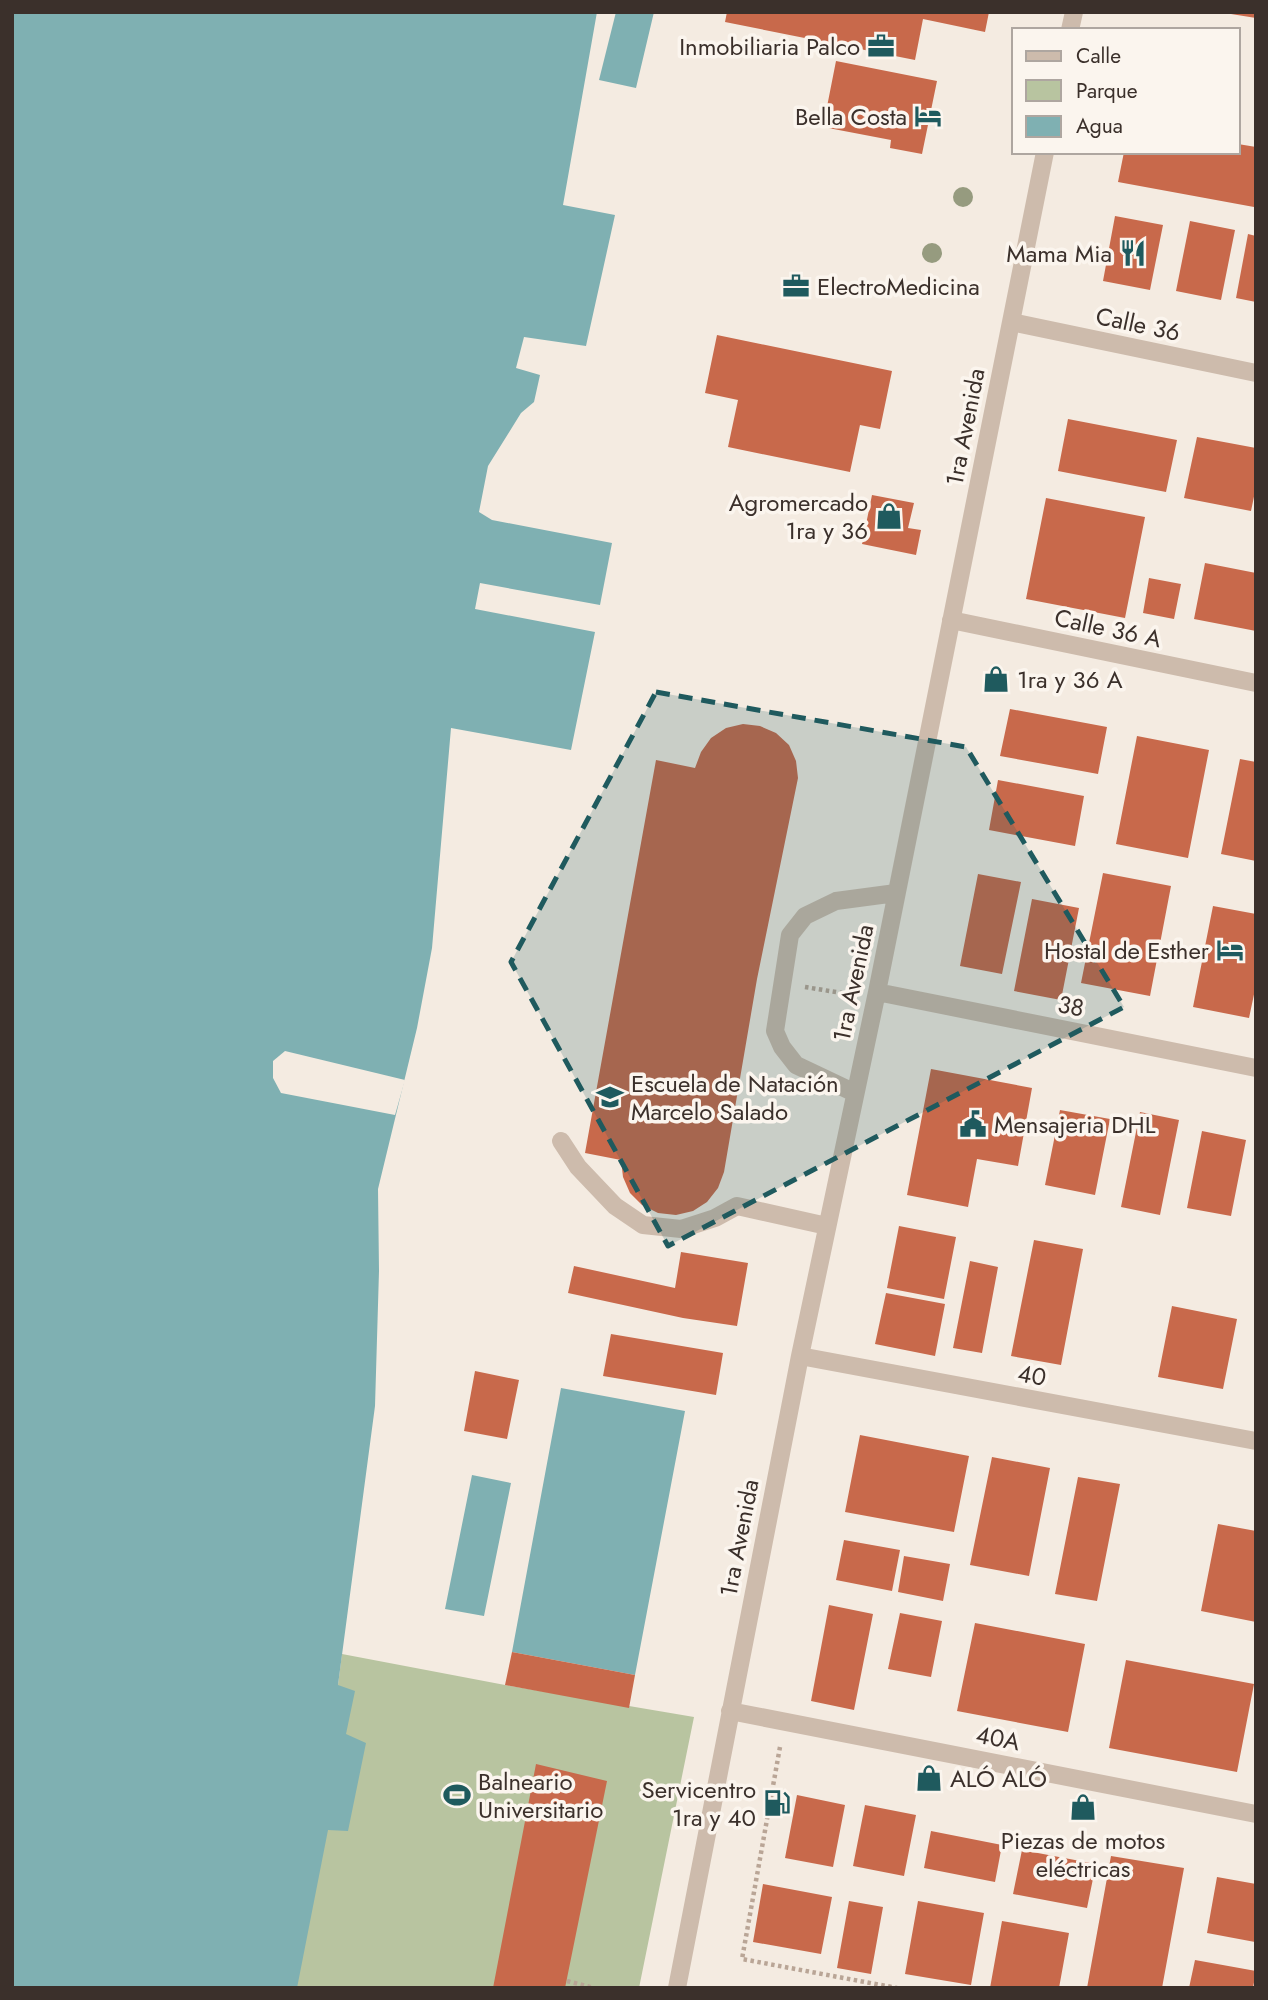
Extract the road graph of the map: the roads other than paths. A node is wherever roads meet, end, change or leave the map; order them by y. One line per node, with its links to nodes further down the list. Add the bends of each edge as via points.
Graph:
1 (1045, 154): 2 (street, 1ra Avenida)
2 (1011, 322): 3 (street, Calle 36); 4 (street, 1ra Avenida)
3 (1256, 373)
4 (951, 620): 5 (street, Calle 36 A); 6 (street, 1ra Avenida)
5 (1256, 683)
6 (896, 893): 7 (street, 1ra Avenida); 9 (street, via 836,901 805,916 790,935 775,1031 796,1065)
7 (877, 992): 8 (street, 38); 9 (street, 1ra Avenida)
8 (1256, 1068)
9 (855, 1093): 11 (street, 1ra Avenida)
10 (561, 1141): 11 (street, via 578,1167 615,1206 643,1224 681,1229 737,1206)
11 (827, 1226): 12 (street, 1ra Avenida)
12 (800, 1356): 13 (street, 40); 14 (street, 1ra Avenida)
13 (1256, 1441)
14 (730, 1711): 15 (street, 40A); 16 (street, 1ra Avenida)
15 (1256, 1814)
16 (677, 1988)

